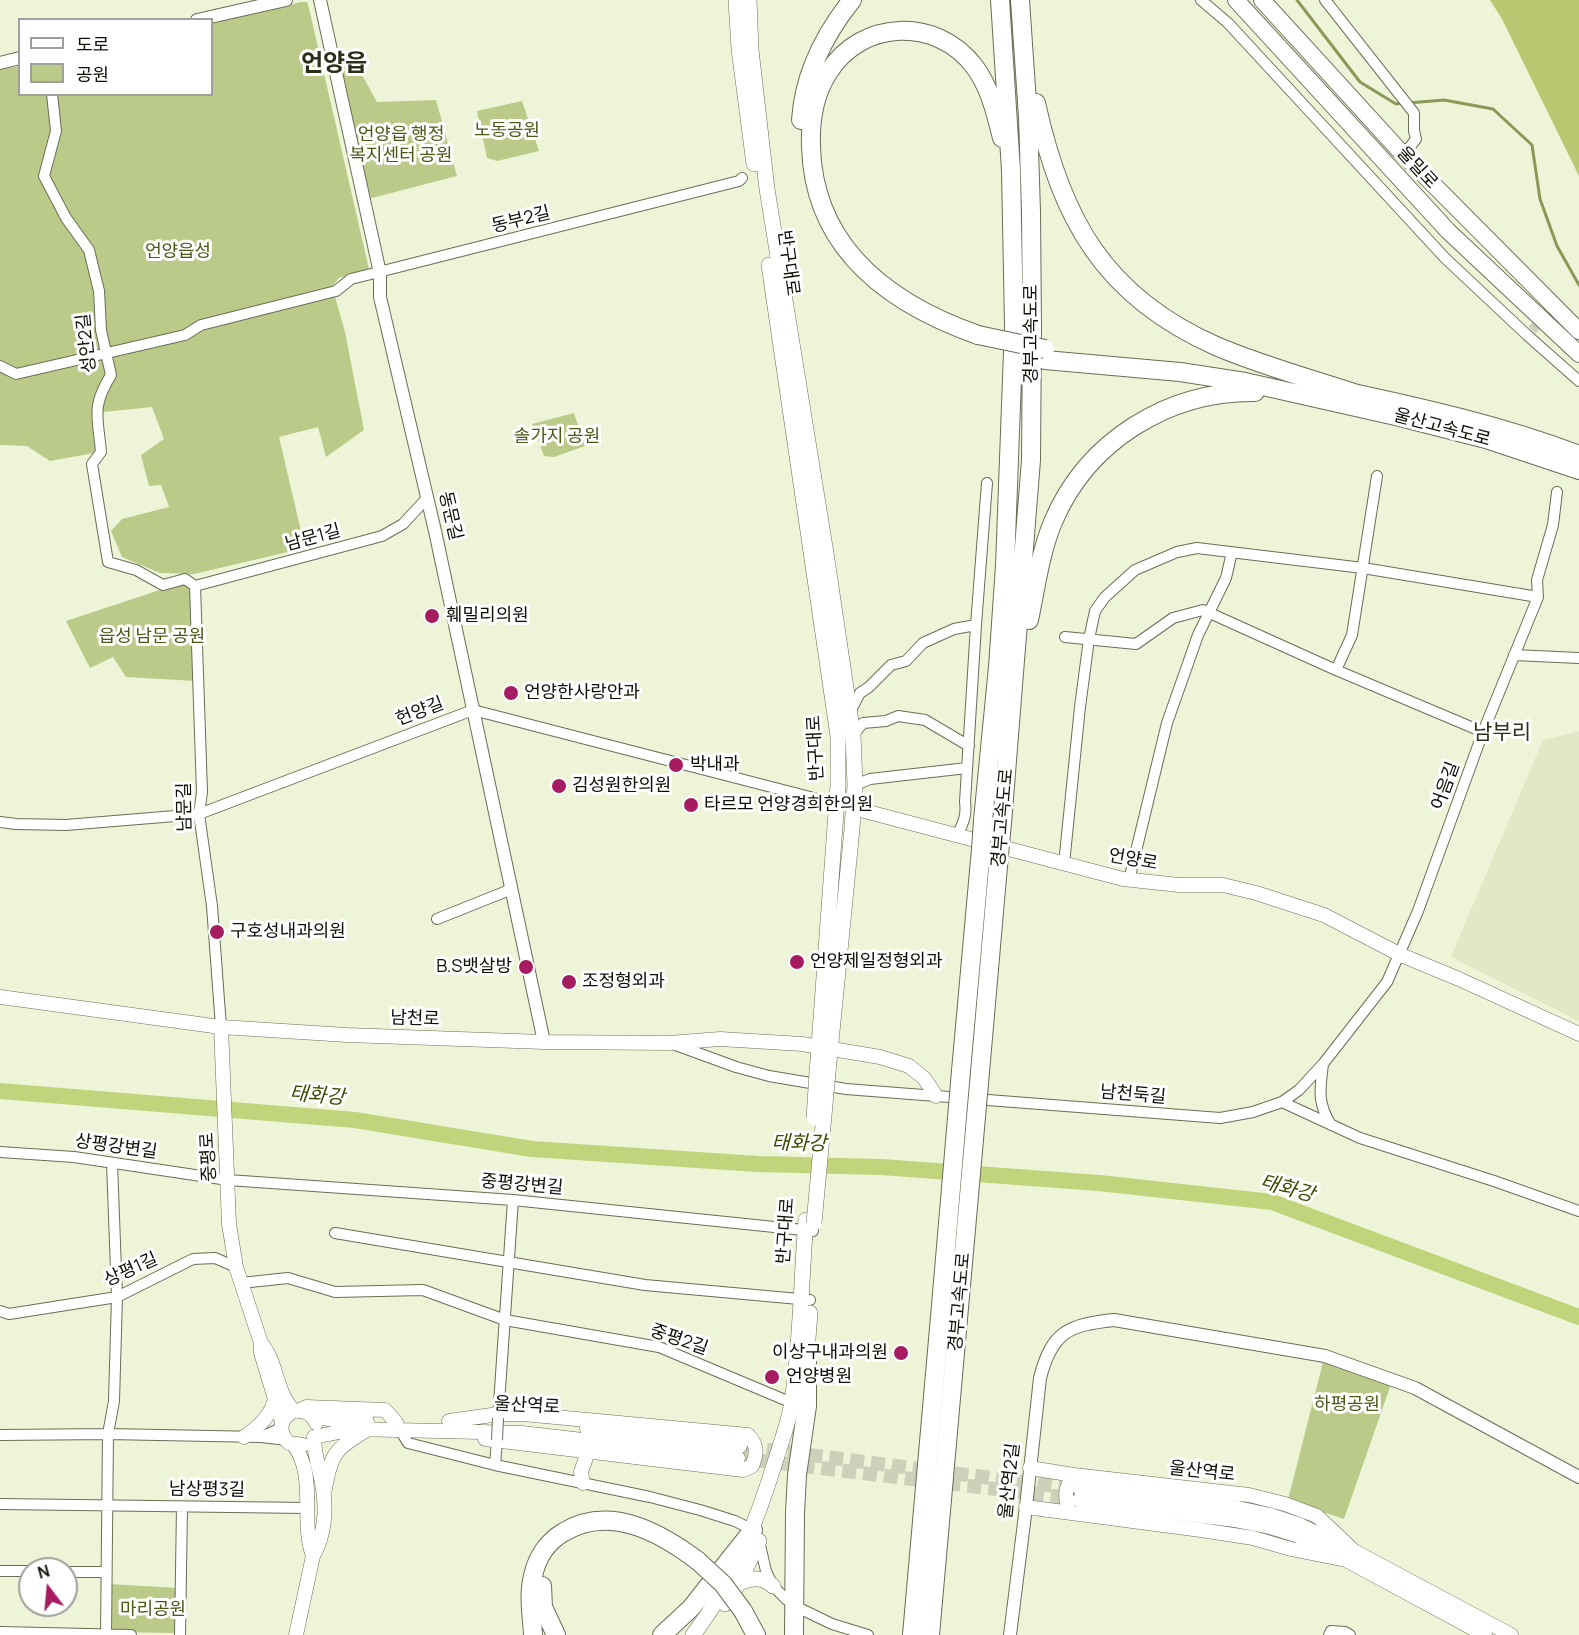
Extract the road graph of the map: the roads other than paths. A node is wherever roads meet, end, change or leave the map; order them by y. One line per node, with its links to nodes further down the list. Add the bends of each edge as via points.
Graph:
1 (286, 0): 12 (street)
2 (320, 0): 21 (street, 동문길)
3 (736, 0): 56 (main road, 반구대로, via 747,114 838,736)
4 (749, 0): 50 (main road, 반구대로, via 767,189)
5 (852, 0): 23 (highway, via 822,45 804,95 801,154 814,211 835,253 871,291 916,321)
6 (1000, 0): 20 (highway, 경부고속도로)
7 (1201, 0): 19 (street, via 1228,23)
8 (1236, 0): 26 (highway, 울밀로, via 1448,231)
9 (1262, 0): 22 (highway, 울밀로, via 1399,150)
10 (1325, 0): 16 (street, via 1412,109 1416,139)
11 (1021, 7): 29 (highway, via 1033,89 1055,175 1075,221 1107,268 1154,310 1199,338 1249,359); 48 (highway, 경부고속도로, via 1028,117 1031,460)
12 (206, 18)
13 (18, 58): 14 (street)
14 (0, 63)
15 (52, 96): 24 (street, 성안2길, via 56,131 44,176 66,218 89,250 99,291)
16 (1406, 152)
17 (1381, 174): 19 (street)
18 (742, 178): 21 (street, 동부2길)
19 (1371, 180): 28 (street, via 1445,258)
20 (1011, 190): 23 (highway, via 1001,136 983,82 970,61 950,43 918,31 882,33 854,45 828,72 814,107 811,151 818,191 836,232 864,270 894,295); 89 (highway, 경부고속도로, bridge, via 1014,325 1008,505 998,667 962,1071)
21 (380, 273): 24 (street, 동부2길, via 351,279 336,291); 36 (street, 동문길, via 380,297)
22 (1579, 331)
23 (978, 340): 25 (highway, bridge)
24 (106, 354): 27 (street, 동부2길, via 16,374); 39 (street, 성안2길, via 111,375 100,392 96,413 101,452 92,464 108,562 136,570 163,585 185,579)
25 (1045, 354): 29 (highway, via 1209,365); 30 (highway, via 1203,375)
26 (1579, 354)
27 (0, 366)
28 (1579, 381)
29 (1354, 393): 31 (highway, 울산고속도로, via 1492,426)
30 (1302, 396): 32 (highway, 울산고속도로, via 1486,439); 48 (highway, via 1243,392 1186,402 1134,425 1089,464 1061,506 1044,548)
31 (1579, 455)
32 (1579, 470)
33 (1377, 476): 38 (street)
34 (987, 483): 42 (street)
35 (1557, 492): 40 (street, 어음길, via 1537,580)
36 (427, 498): 39 (street, 남문1길, via 403,524 382,536); 49 (street, 동문길)
37 (1232, 552): 38 (street); 41 (street, via 1226,578); 44 (street, via 1197,548 1135,570 1095,610)
38 (1363, 568): 40 (street); 47 (street, via 1352,635)
39 (195, 586): 58 (street, 남문길, via 202,782)
40 (1538, 597): 45 (street, 어음길)
41 (1209, 612): 44 (street, via 1173,618 1136,644); 47 (street); 62 (street, via 1167,723)
42 (976, 625): 50 (street, via 932,639 919,646 906,661 891,665 860,693); 53 (street)
43 (1065, 637): 44 (street)
44 (1089, 639): 61 (street)
45 (1514, 655): 46 (street); 51 (street, 어음길)
46 (1579, 658)
47 (1336, 670): 51 (street)
48 (1013, 701): 89 (highway, 경부고속도로, bridge, via 980,1072)
49 (473, 710): 56 (street, 헌양길); 58 (street, 헌양길); 63 (street, 동문길)
50 (849, 715): 52 (main road, 반구대로)
51 (1483, 732): 65 (street, 어음길)
52 (853, 735): 53 (street, via 864,723 898,716 926,720); 55 (main road, 반구대로)
53 (969, 747): 54 (street)
54 (967, 768): 55 (street, via 870,779); 60 (street, via 966,819)
55 (855, 785): 57 (main road, 반구대로)
56 (836, 804): 57 (street, 헌양길); 71 (main road, 반구대로)
57 (853, 808): 60 (main road, 언양로); 71 (main road, 반구대로)
58 (199, 814): 59 (street, 헌양길, via 66,825); 67 (street, 남문길, via 212,906)
59 (0, 822)
60 (957, 836): 61 (main road, 언양로)
61 (1064, 864): 62 (main road, 언양로)
62 (1128, 880): 65 (main road, 언양로, via 1223,885 1256,893 1324,915)
63 (512, 890): 64 (street); 69 (street, 동문길)
64 (437, 919)
65 (1401, 955): 68 (main road, 언양로); 72 (street, via 1388,982)
66 (0, 997): 67 (main road, 남천로)
67 (221, 1027): 69 (main road, 남천로); 78 (main road, 중평로)
68 (1579, 1034)
69 (544, 1042): 70 (main road, 남천로)
70 (669, 1043): 71 (main road, 남천로, via 720,1040); 73 (street, 남천둑길, via 770,1076 846,1089)
71 (825, 1047): 73 (main road, 남천로, via 909,1066 924,1078); 81 (main road, 반구대로, bridge)
72 (1323, 1064): 74 (street); 75 (street, via 1320,1095)
73 (936, 1096): 74 (street, 남천둑길, via 1220,1118)
74 (1282, 1102): 75 (street)
75 (1331, 1125): 80 (street, via 1379,1145)
76 (0, 1152): 77 (street, 상평강변길)
77 (112, 1162): 78 (street, 상평강변길); 86 (street)
78 (228, 1174): 79 (street, 중평강변길); 84 (main road, 중평로, via 229,1224)
79 (513, 1200): 81 (street, 중평강변길); 83 (street)
80 (1579, 1211)
81 (810, 1226): 87 (main road, 반구대로)
82 (335, 1233): 83 (street)
83 (509, 1262): 87 (street, via 645,1285); 90 (street)
84 (236, 1267): 85 (main road, 중평로); 86 (street, 상평1길, via 215,1257 193,1259)
85 (241, 1283): 90 (street, 중평2길, via 288,1278 335,1292 423,1290); 91 (main road, 중평로)
86 (117, 1298): 88 (street, 상평1길, via 9,1314); 100 (street, via 114,1401)
87 (806, 1299): 92 (main road, 반구대로); 94 (main road, 반구대로)
88 (0, 1311)
89 (949, 1318): 149 (highway, 경부고속도로); 150 (highway, 경부고속도로)
90 (505, 1320): 94 (street, 중평2길, via 659,1347); 96 (street)
91 (261, 1343): 93 (main road); 95 (main road, via 268,1351 282,1396)
92 (807, 1355): 94 (main road, 반구대로); 147 (highway, via 807,1400 795,1513)
93 (275, 1398): 101 (main road); 103 (main road, via 263,1422)
94 (796, 1404): 121 (main road, 반구대로)
95 (302, 1413): 97 (main road, 울산역로); 101 (main road, via 289,1413); 104 (main road, via 316,1425)
96 (498, 1416): 98 (main road); 105 (street, bridge); 106 (main road, via 523,1414 748,1435 755,1442 756,1456 752,1466 743,1470)
97 (398, 1426): 98 (main road, 울산역로); 99 (main road, 울산역로); 108 (street, via 408,1443)
98 (449, 1426): 105 (main road); 107 (main road, 울산역로, via 533,1423)
99 (368, 1430): 104 (main road, 울산역로); 114 (main road, via 335,1453)
100 (108, 1434): 102 (street); 103 (street); 116 (street)
101 (286, 1434): 103 (street); 104 (main road, via 305,1444); 119 (main road, via 303,1460)
102 (0, 1435)
103 (244, 1437)
104 (314, 1437): 114 (main road)
105 (497, 1441): 106 (main road); 108 (street)
106 (588, 1452): 112 (main road, via 581,1472)
107 (739, 1452)
108 (495, 1465): 112 (street)
109 (1030, 1468): 110 (main road, 울산역로); 111 (street, 울산역2길, via 1044,1359 1059,1336 1080,1326 1114,1320 1325,1356 1415,1388); 118 (street, 울산역2길)
110 (1074, 1475): 120 (main road, via 1065,1492); 123 (main road, 울산역로, via 1249,1496 1285,1504 1317,1516)
111 (1579, 1477)
112 (583, 1483): 121 (street, via 700,1510)
113 (1079, 1495): 123 (main road, 울산역로, via 1267,1526)
114 (324, 1497): 122 (main road, via 320,1543)
115 (0, 1504): 116 (street, 남상평3길)
116 (107, 1506): 117 (street, 남상평3길); 128 (street)
117 (182, 1507): 119 (street, 남상평3길); 138 (street)
118 (1026, 1507): 120 (main road, 울산역로); 151 (street, 울산역2길)
119 (307, 1508): 122 (main road, via 307,1540)
120 (1070, 1512): 123 (main road, 울산역로)
121 (756, 1535): 129 (main road, 반구대로); 130 (street); 142 (highway); 143 (main road, 반구대로)
122 (313, 1556): 139 (main road)
123 (1350, 1556): 153 (main road, 울산역로); 154 (main road, 울산역로)
124 (696, 1564): 133 (highway); 140 (highway, via 665,1538 631,1524 603,1520 573,1527 550,1543 536,1567 531,1586); 141 (highway, via 620,1531 596,1530 573,1537 550,1558 542,1580 543,1607)
125 (0, 1571): 126 (street)
126 (18, 1571)
127 (78, 1572): 128 (street)
128 (106, 1572): 136 (street)
129 (739, 1583): 130 (main road, via 759,1578); 144 (main road, 반구대로)
130 (773, 1586): 131 (street)
131 (787, 1600)
132 (801, 1610): 148 (street)
133 (739, 1613): 145 (highway); 146 (highway)
134 (0, 1632): 136 (street)
135 (1330, 1633): 152 (street)
136 (106, 1635): 137 (street)
137 (131, 1635)
138 (180, 1635)
139 (296, 1635)
140 (533, 1635)
141 (556, 1635)
142 (662, 1635)
143 (693, 1635)
144 (706, 1635)
145 (746, 1635)
146 (756, 1635)
147 (794, 1635)
148 (868, 1635)
149 (912, 1635)
150 (930, 1635)
151 (1010, 1635)
152 (1350, 1635)
153 (1485, 1635)
154 (1512, 1635)

